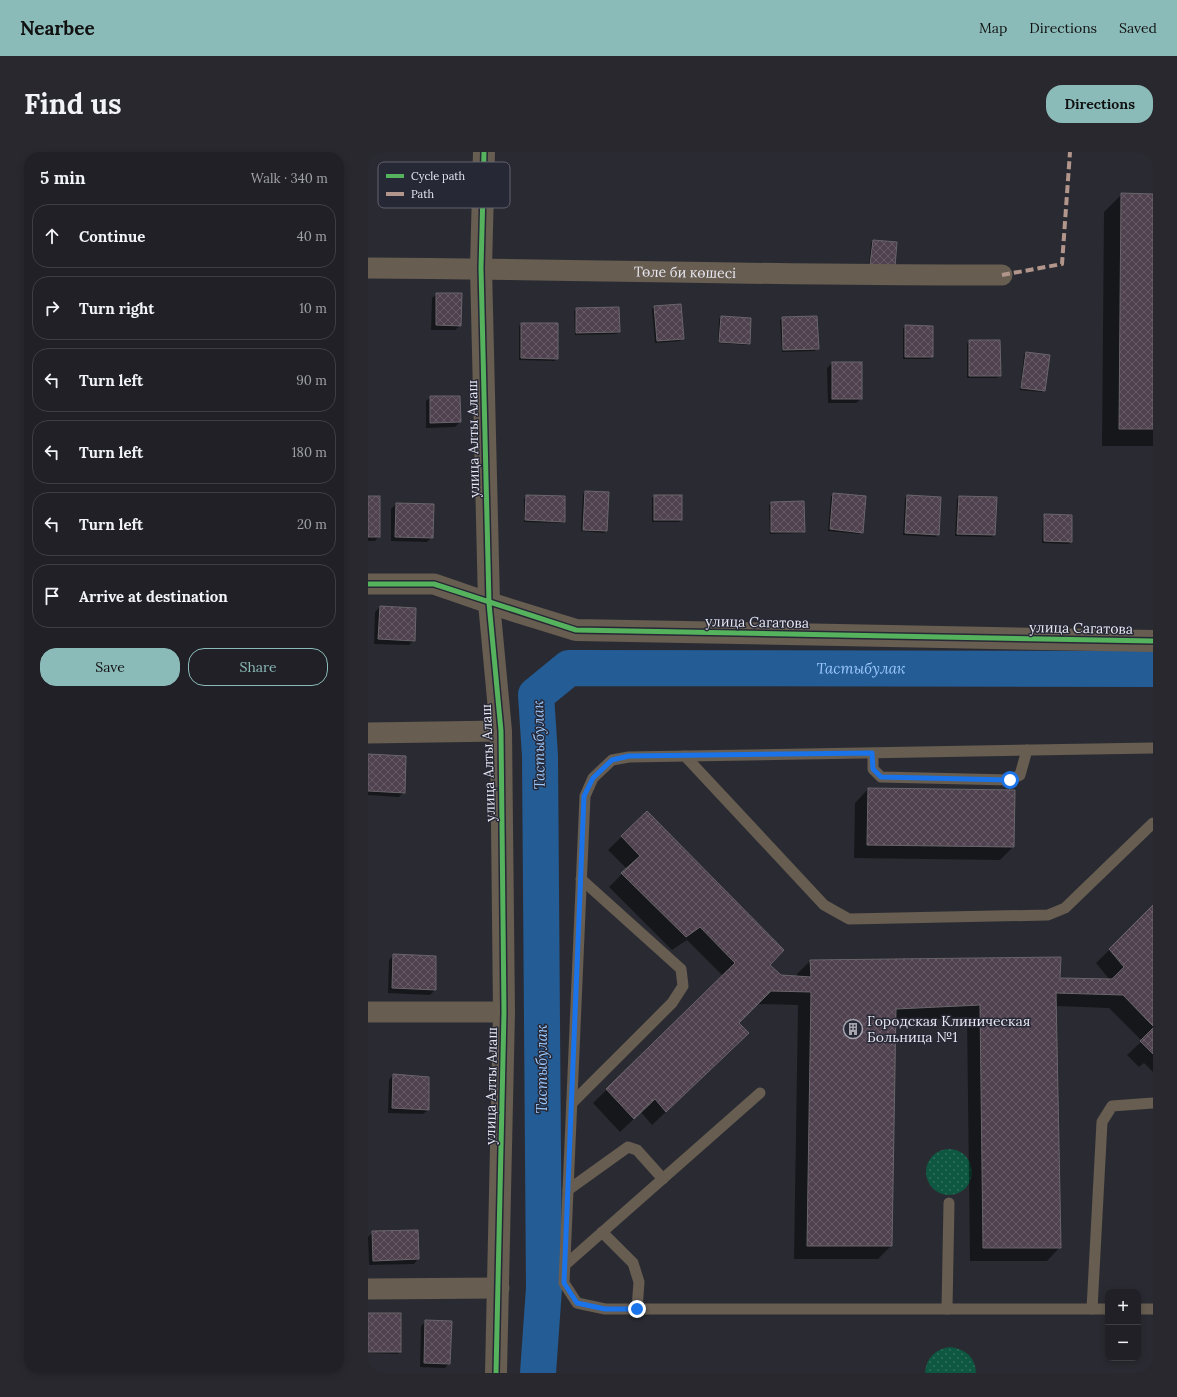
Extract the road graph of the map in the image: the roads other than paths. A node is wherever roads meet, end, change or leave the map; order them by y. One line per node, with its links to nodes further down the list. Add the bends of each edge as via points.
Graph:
1 (484, 152): 2 (street, улица Алты Алаш)
2 (484, 162)
3 (483, 208): 5 (street, улица Алты Алаш)
4 (368, 268): 5 (street, Төле би көшесі)
5 (481, 268): 6 (street, Төле би көшесі, via 832,276); 8 (street, улица Алты Алаш)
6 (1002, 275)
7 (368, 584): 8 (street, улица Сагатова, via 434,584)
8 (489, 603): 9 (street, улица Сагатова, via 576,630); 10 (street, улица Алты Алаш)
9 (1153, 641)
10 (501, 731): 11 (street); 19 (street, улица Алты Алаш)
11 (368, 733)
12 (1153, 748): 13 (lane)
13 (1026, 750): 14 (lane); 14 (lane, via 1020,775 1010,780 881,777 873,769)
14 (872, 753): 15 (lane)
15 (685, 756): 16 (lane, via 824,905 849,919 1048,915 1065,908); 17 (lane, via 629,756 612,760 593,778 584,796)
16 (1153, 823)
17 (581, 879): 22 (lane); 22 (lane, via 681,969 683,986 672,1003)
18 (368, 1012): 19 (street)
19 (504, 1012): 28 (street, улица Алты Алаш)
20 (760, 1093): 23 (lane)
21 (1153, 1103): 32 (lane, via 1112,1106 1102,1122)
22 (572, 1104): 24 (lane)
23 (663, 1179): 24 (lane, via 637,1150 628,1147); 26 (lane)
24 (568, 1190): 27 (lane)
25 (949, 1203): 31 (lane)
26 (602, 1232): 27 (lane); 30 (lane, via 633,1264 639,1282)
27 (565, 1265): 30 (lane, via 564,1283 577,1303 605,1309)
28 (499, 1288): 29 (street); 36 (street, улица Алты Алаш)
29 (368, 1289)
30 (637, 1309): 31 (lane)
31 (947, 1309): 32 (lane)
32 (1092, 1309): 33 (lane)
33 (1105, 1309)
34 (1141, 1309): 35 (lane)
35 (1153, 1309)
36 (496, 1373)

